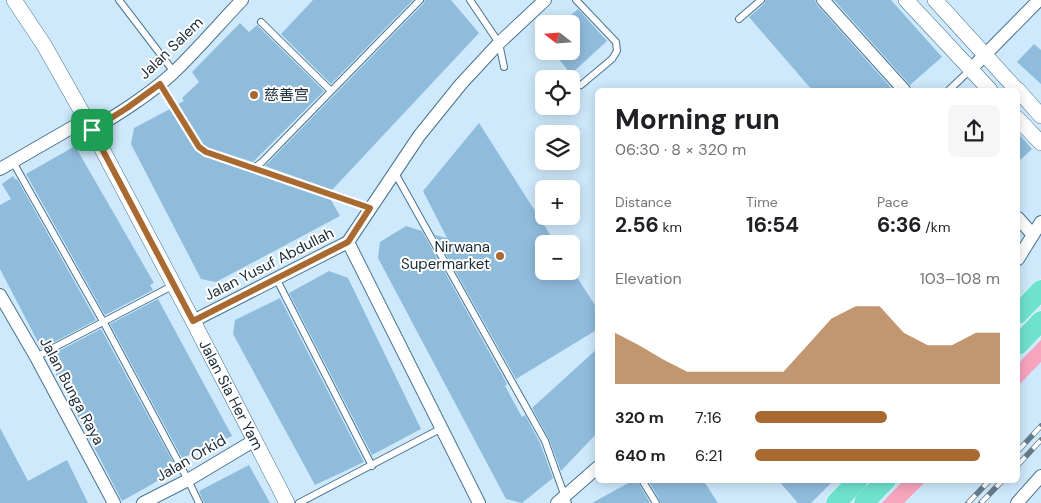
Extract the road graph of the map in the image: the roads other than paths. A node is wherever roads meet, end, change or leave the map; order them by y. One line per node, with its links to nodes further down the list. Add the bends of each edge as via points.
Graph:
1 (14, 0): 30 (street, Jalan Sia Her Yam, via 44,45)
2 (119, 0): 19 (lane)
3 (242, 0): 19 (street, Jalan Salem)
4 (420, 0): 26 (lane)
5 (470, 0): 15 (lane)
6 (545, 0): 15 (street, Jalan Yusuf Abdullah)
7 (576, 0): 21 (lane, via 616,42 617,50 612,59)
8 (761, 0): 13 (lane)
9 (824, 0): 22 (street)
10 (906, 0): 18 (street)
11 (935, 0): 16 (street)
12 (1039, 0): 16 (street)
13 (739, 19)
14 (261, 22): 26 (lane)
15 (499, 43): 17 (lane); 35 (street, Jalan Yusuf Abdullah, via 461,84)
16 (985, 55): 18 (street); 25 (street)
17 (504, 67)
18 (970, 70): 23 (lane); 24 (street)
19 (174, 72): 20 (street, Jalan Salem)
20 (160, 84): 30 (street, Jalan Salem, via 127,108); 33 (lane, via 199,147)
21 (581, 85)
22 (902, 88)
23 (951, 88)
24 (988, 88)
25 (1015, 88)
26 (332, 91): 33 (lane)
27 (1020, 93): 28 (street)
28 (1041, 116)
29 (1020, 121): 31 (street)
30 (88, 125): 32 (street, Jalan Salem); 43 (street, Jalan Sia Her Yam)
31 (1041, 143)
32 (14, 162): 34 (street, Jalan Salem); 49 (lane)
33 (254, 168): 36 (lane)
34 (0, 169)
35 (394, 172): 36 (street, Jalan Yusuf Abdullah); 61 (lane, via 544,441)
36 (370, 208): 40 (street, Jalan Yusuf Abdullah)
37 (1020, 220): 39 (street)
38 (1041, 222): 39 (street)
39 (1033, 235): 41 (street)
40 (348, 242): 42 (street, Jalan Yusuf Abdullah); 52 (street)
41 (1020, 256)
42 (276, 278): 48 (street, Jalan Yusuf Abdullah); 54 (lane)
43 (174, 285): 48 (street, Jalan Sia Her Yam); 49 (lane)
44 (1041, 290): 46 (highway)
45 (0, 295): 51 (street, Jalan Bunga Raya)
46 (1020, 312)
47 (1041, 320): 50 (highway)
48 (193, 321): 53 (street, Jalan Sia Her Yam)
49 (104, 323): 51 (lane); 57 (lane)
50 (1020, 343)
51 (36, 357): 62 (street, Jalan Bunga Raya)
52 (442, 428): 54 (lane); 67 (street)
53 (255, 440): 57 (street, Jalan Orkid); 65 (street, Jalan Sia Her Yam)
54 (372, 466): 66 (lane)
55 (595, 470): 61 (street)
56 (1041, 476): 71 (street)
57 (188, 480): 63 (street, Jalan Orkid); 64 (lane)
58 (644, 483): 68 (lane)
59 (855, 483): 69 (highway)
60 (883, 483): 70 (highway)
61 (563, 501)
62 (114, 503)
63 (143, 503)
64 (199, 503)
65 (287, 503)
66 (299, 503)
67 (479, 503)
68 (656, 503)
69 (836, 503)
70 (864, 503)
71 (1016, 503)

